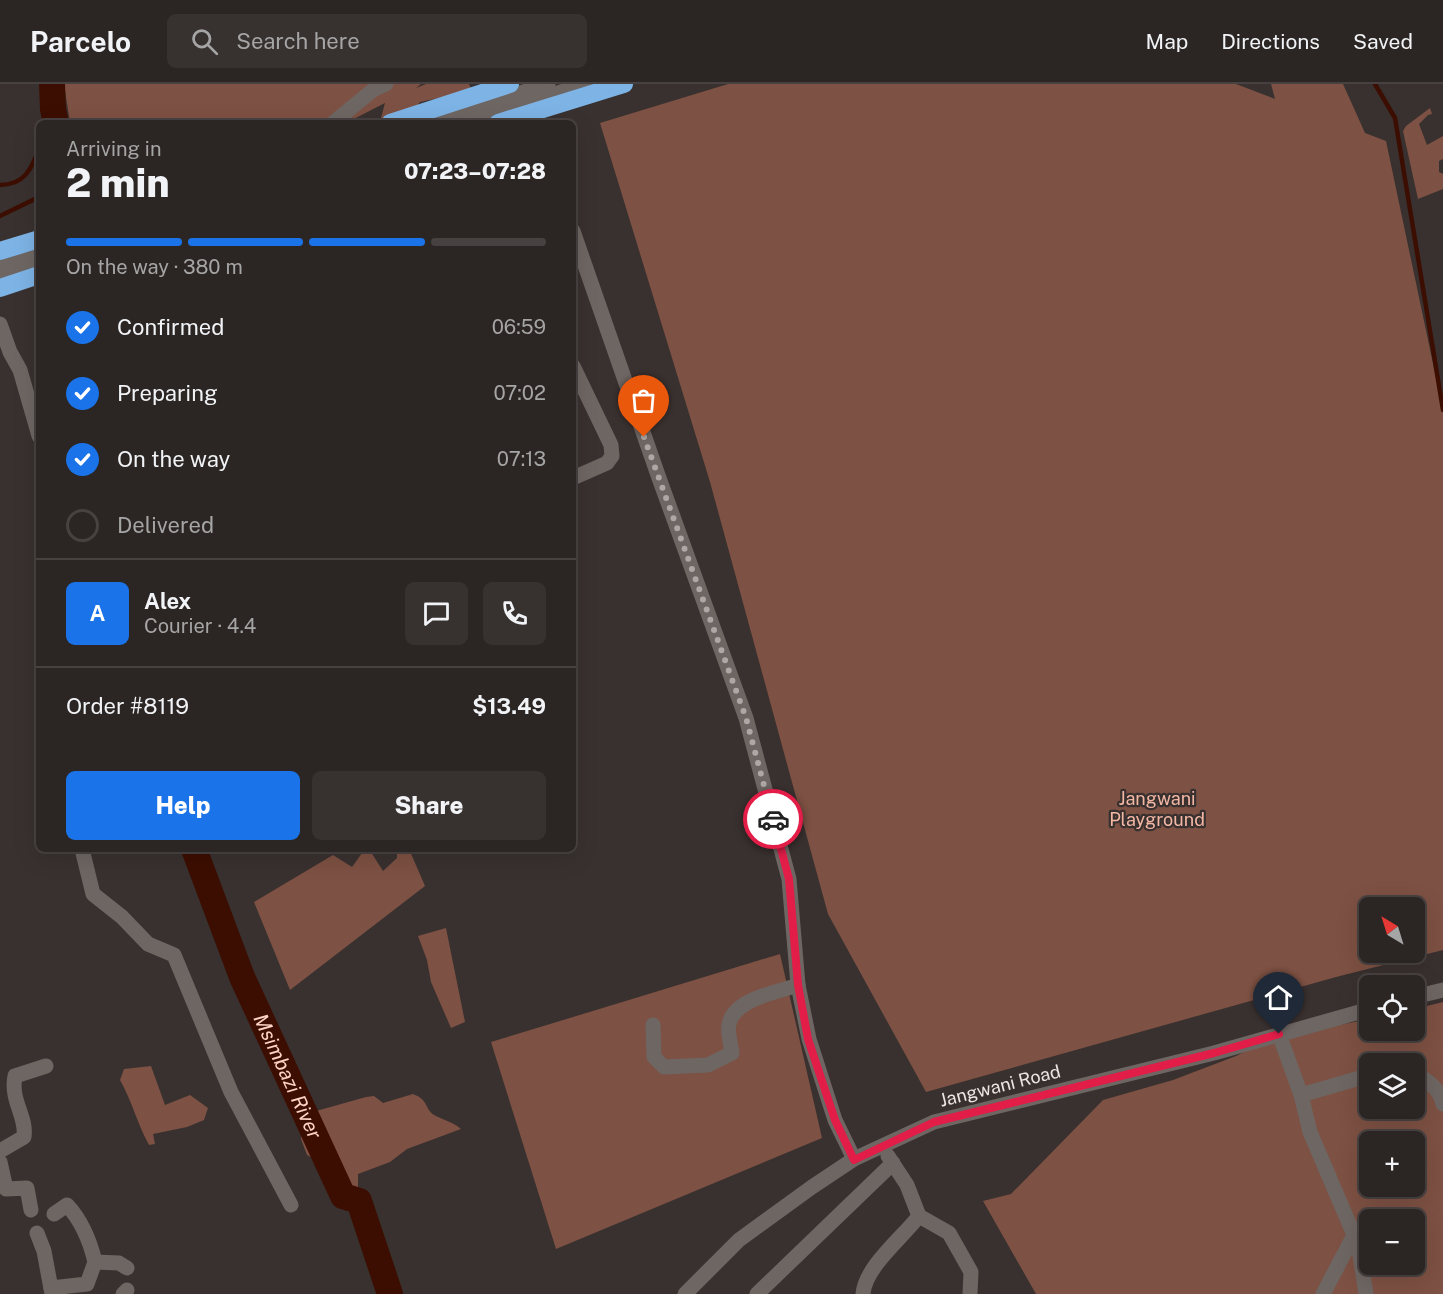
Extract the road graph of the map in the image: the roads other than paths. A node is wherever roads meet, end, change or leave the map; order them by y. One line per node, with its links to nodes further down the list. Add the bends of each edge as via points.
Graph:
1 (386, 84): 6 (street)
2 (548, 84): 5 (street)
3 (586, 84): 5 (street)
4 (624, 84): 5 (highway)
5 (522, 100): 7 (highway); 8 (street); 9 (street); 10 (highway)
6 (337, 120)
7 (407, 120)
8 (440, 120)
9 (471, 120)
10 (501, 120)
11 (36, 240): 13 (highway)
12 (576, 240): 24 (street, via 746,718 789,879)
13 (0, 251)
14 (36, 251): 15 (street)
15 (0, 263)
16 (36, 264): 18 (street)
17 (36, 276): 18 (highway)
18 (3, 283)
19 (0, 324): 21 (street, via 20,370)
20 (576, 372): 22 (street, via 611,446 612,456 607,463)
21 (36, 426)
22 (576, 477)
23 (83, 852): 41 (street, via 93,894 148,944 174,956 231,1092)
24 (798, 985): 28 (street, via 750,1000 735,1013 729,1024 732,1053 708,1065 664,1067 654,1057); 37 (street, via 808,1039 835,1120)
25 (1443, 990): 26 (street)
26 (1425, 994)
27 (1359, 1012): 29 (street, Jangwani Road)
28 (653, 1025)
29 (1279, 1034): 33 (street); 35 (street, Jangwani Road, via 934,1122)
30 (46, 1066): 36 (street, via 15,1076 15,1103 25,1129 24,1137)
31 (1359, 1078): 33 (street)
32 (1425, 1079): 34 (street)
33 (1301, 1095): 46 (street, via 1310,1132)
34 (1443, 1104)
35 (880, 1148): 37 (street, Jangwani Road); 39 (street)
36 (0, 1151)
37 (854, 1160): 50 (street, Jangwani Road, via 739,1240)
38 (0, 1162): 40 (street)
39 (893, 1163): 44 (street); 51 (street)
40 (2, 1183): 42 (street, via 6,1189 27,1188)
41 (291, 1205)
42 (31, 1210)
43 (54, 1214): 47 (street, via 67,1205 74,1211)
44 (919, 1216): 52 (street, via 874,1264); 53 (street, via 949,1233 971,1272)
45 (37, 1233): 49 (street)
46 (1354, 1235): 54 (street); 55 (street)
47 (95, 1262): 48 (street, via 119,1263); 49 (street, via 87,1284)
48 (126, 1268)
49 (52, 1291)
50 (685, 1294)
51 (757, 1294)
52 (863, 1294)
53 (970, 1294)
54 (1323, 1294)
55 (1366, 1294)

